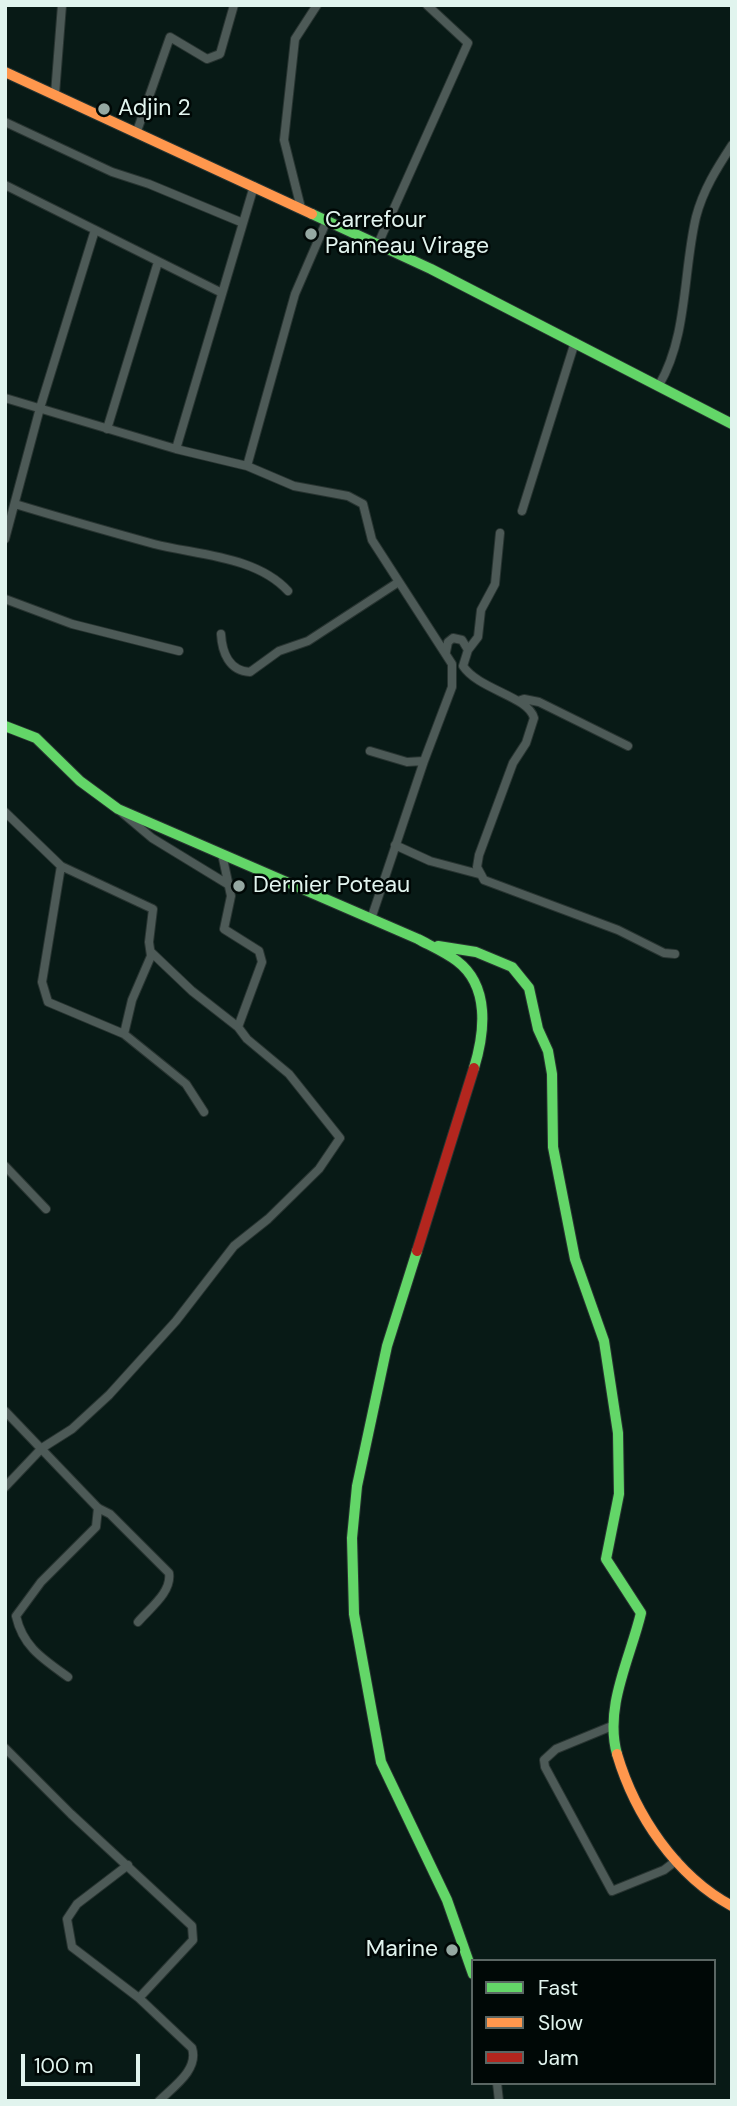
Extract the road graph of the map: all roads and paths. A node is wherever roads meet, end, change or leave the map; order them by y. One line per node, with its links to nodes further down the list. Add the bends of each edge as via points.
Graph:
1 (62, 5): 6 (street)
2 (234, 5): 8 (street, via 220,54 207,59 170,37)
3 (317, 5): 12 (street, via 295,39 284,140)
4 (427, 5): 16 (street, via 468,44)
5 (5, 72): 6 (street)
6 (55, 94): 8 (street)
7 (5, 122): 14 (street, via 112,172)
8 (136, 131): 11 (street)
9 (732, 145): 20 (street, via 708,183 696,216 679,321)
10 (5, 185): 15 (street)
11 (254, 186): 12 (street); 14 (street)
12 (301, 208): 13 (street)
13 (327, 220): 16 (street); 26 (street, via 295,294)
14 (243, 223): 18 (street)
15 (95, 230): 17 (street); 22 (street)
16 (378, 244): 19 (street)
17 (158, 262): 18 (street); 24 (street)
18 (222, 293): 25 (street)
19 (575, 342): 20 (street); 28 (street)
20 (659, 385): 23 (street)
21 (5, 398): 22 (street)
22 (40, 408): 24 (street); 27 (street)
23 (732, 424)
24 (107, 429): 25 (street)
25 (176, 449): 26 (street)
26 (247, 466): 31 (street, via 294,486 358,499 372,540)
27 (15, 503): 30 (street); 32 (street, via 248,566)
28 (522, 511)
29 (500, 533): 35 (street, via 495,584 481,610 478,637)
30 (5, 539)
31 (397, 583): 34 (street, via 308,641 279,651 250,672 230,664); 37 (street)
32 (288, 591)
33 (5, 599): 36 (street, via 72,624)
34 (221, 634)
35 (468, 650): 37 (street, via 463,640 456,638 448,642); 38 (street)
36 (179, 651)
37 (446, 652): 39 (street)
38 (462, 662): 39 (street); 40 (street, via 472,678)
39 (452, 664): 44 (street, via 452,687)
40 (518, 701): 42 (street, via 539,702); 50 (street, via 532,711 533,725 488,829 479,855)
41 (5, 726): 45 (street, via 36,737 80,781)
42 (628, 746)
43 (370, 751): 44 (street, via 407,762)
44 (424, 761): 47 (street)
45 (118, 809): 48 (street); 51 (street, via 152,838)
46 (6, 816): 49 (street)
47 (396, 845): 50 (street, via 430,861); 52 (street)
48 (222, 855): 51 (street); 52 (street)
49 (61, 866): 54 (street, via 153,909); 57 (street, via 43,991 48,1002)
50 (479, 874): 55 (street, via 484,880)
51 (229, 885): 56 (street, via 224,929 259,951 262,962)
52 (371, 919): 53 (street)
53 (428, 945): 67 (street, via 476,952 512,967 529,989 548,1051 556,1168 578,1272 604,1341 618,1433 619,1494 606,1559 640,1613); 72 (street, via 468,971 481,993 483,1023 471,1080 387,1346 363,1455 352,1538 354,1614 381,1762 447,1900)
54 (151, 952): 56 (street, via 192,992); 57 (street)
55 (675, 954)
56 (238, 1027): 62 (street, via 289,1074 338,1132 338,1146 277,1210 234,1246 176,1321 109,1395 72,1429)
57 (124, 1034): 58 (street, via 186,1084)
58 (204, 1112)
59 (5, 1166): 60 (street)
60 (46, 1209)
61 (5, 1411): 62 (street)
62 (42, 1448): 63 (street); 64 (street)
63 (5, 1488)
64 (98, 1508): 65 (street, via 110,1514 169,1573 167,1590); 66 (street, via 96,1527 41,1581 16,1616 19,1633 33,1652)
65 (138, 1622)
66 (68, 1677)
67 (612, 1726): 69 (street, via 619,1759 634,1793); 69 (street, via 556,1749 544,1760 545,1768 612,1891 658,1873)
68 (5, 1748): 70 (street)
69 (677, 1860): 71 (street, via 705,1890)
70 (128, 1865): 73 (street, via 187,1920 194,1935); 73 (street, via 77,1904 67,1919 68,1933 72,1947)
71 (732, 1906)
72 (471, 1968)
73 (139, 1998): 74 (street, via 184,2038 194,2053 189,2071)
74 (159, 2101)

